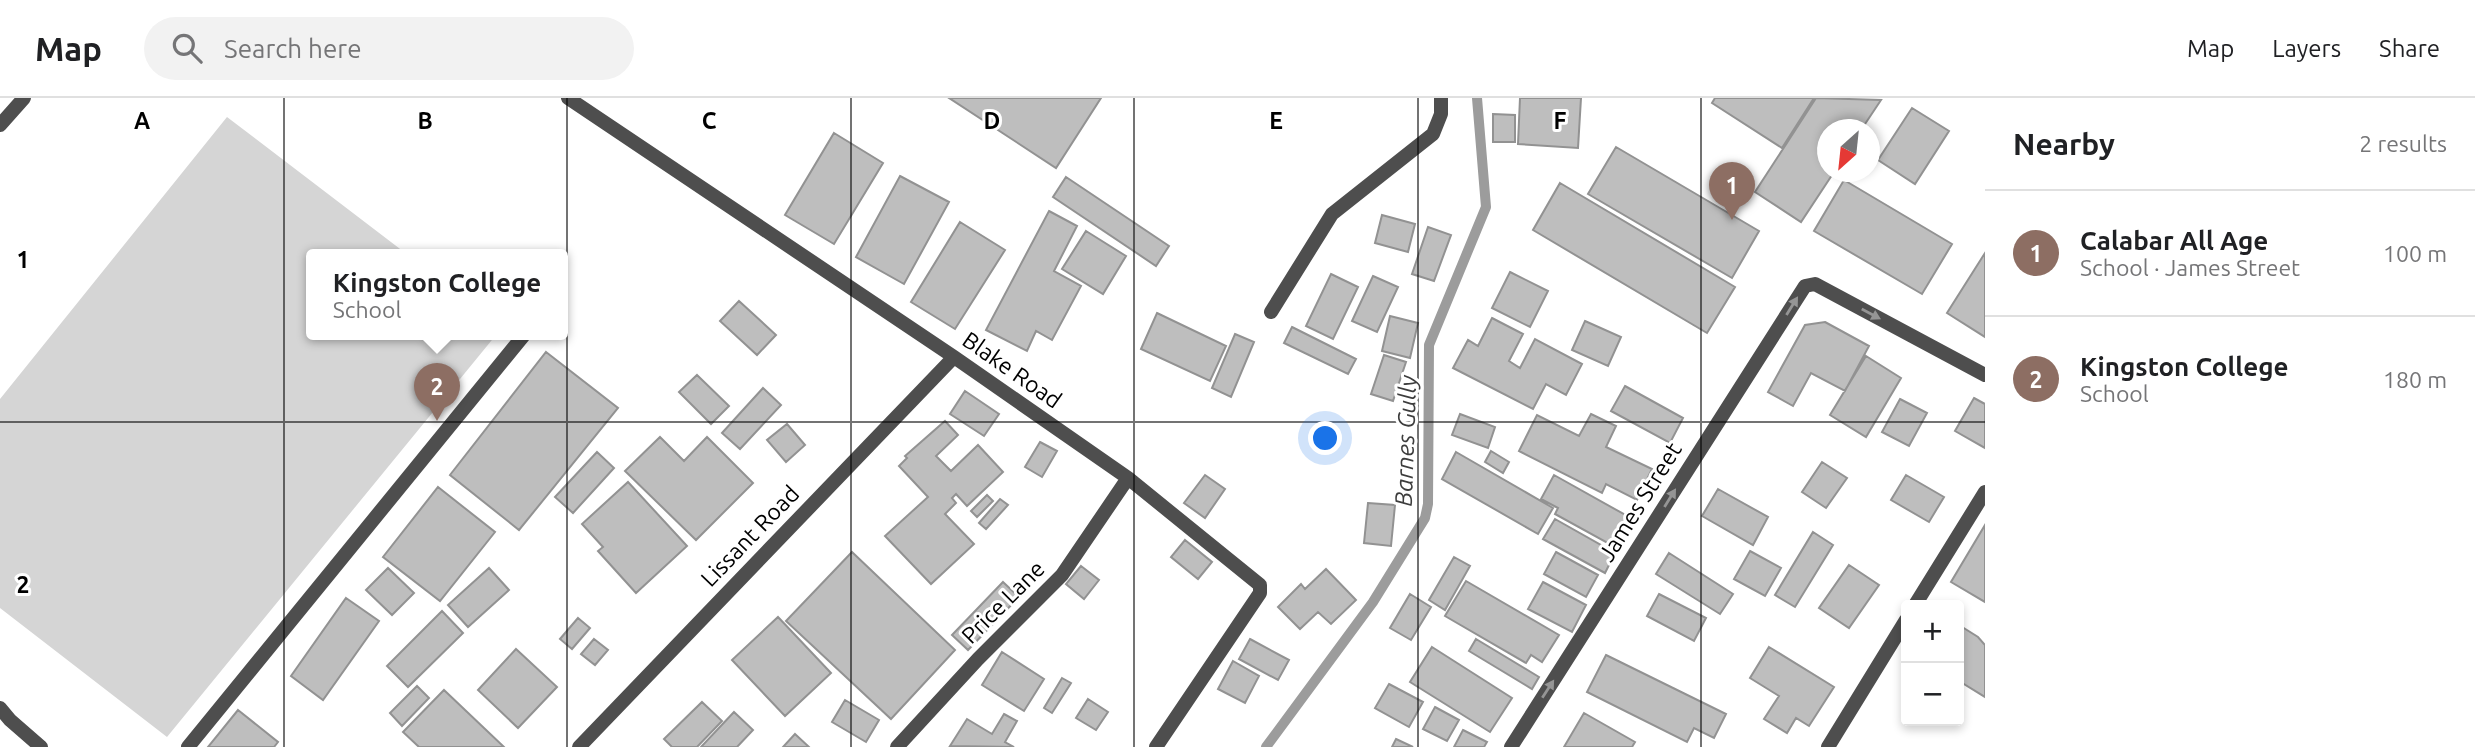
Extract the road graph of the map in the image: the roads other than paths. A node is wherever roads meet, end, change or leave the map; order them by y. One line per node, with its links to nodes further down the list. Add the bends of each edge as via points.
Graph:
1 (24, 98): 4 (street)
2 (568, 98): 7 (street, Blake Road)
3 (1441, 98): 5 (street, via 1433,134 1332,214)
4 (0, 125)
5 (1271, 312)
6 (520, 340): 15 (street)
7 (954, 357): 9 (street, Blake Road); 16 (street, Lissant Road)
8 (1985, 375): 19 (street, James Street, one-way to 8, via 1805,286 1815,284)
9 (1128, 478): 17 (street, Price Lane, via 1062,575); 18 (street, Blake Road, via 1260,585 1260,593)
10 (1985, 492): 11 (street)
11 (1918, 600)
12 (1901, 628): 20 (street)
13 (0, 708): 14 (street)
14 (41, 747)
15 (188, 747)
16 (579, 747)
17 (897, 747)
18 (1156, 747)
19 (1511, 747)
20 (1828, 747)

